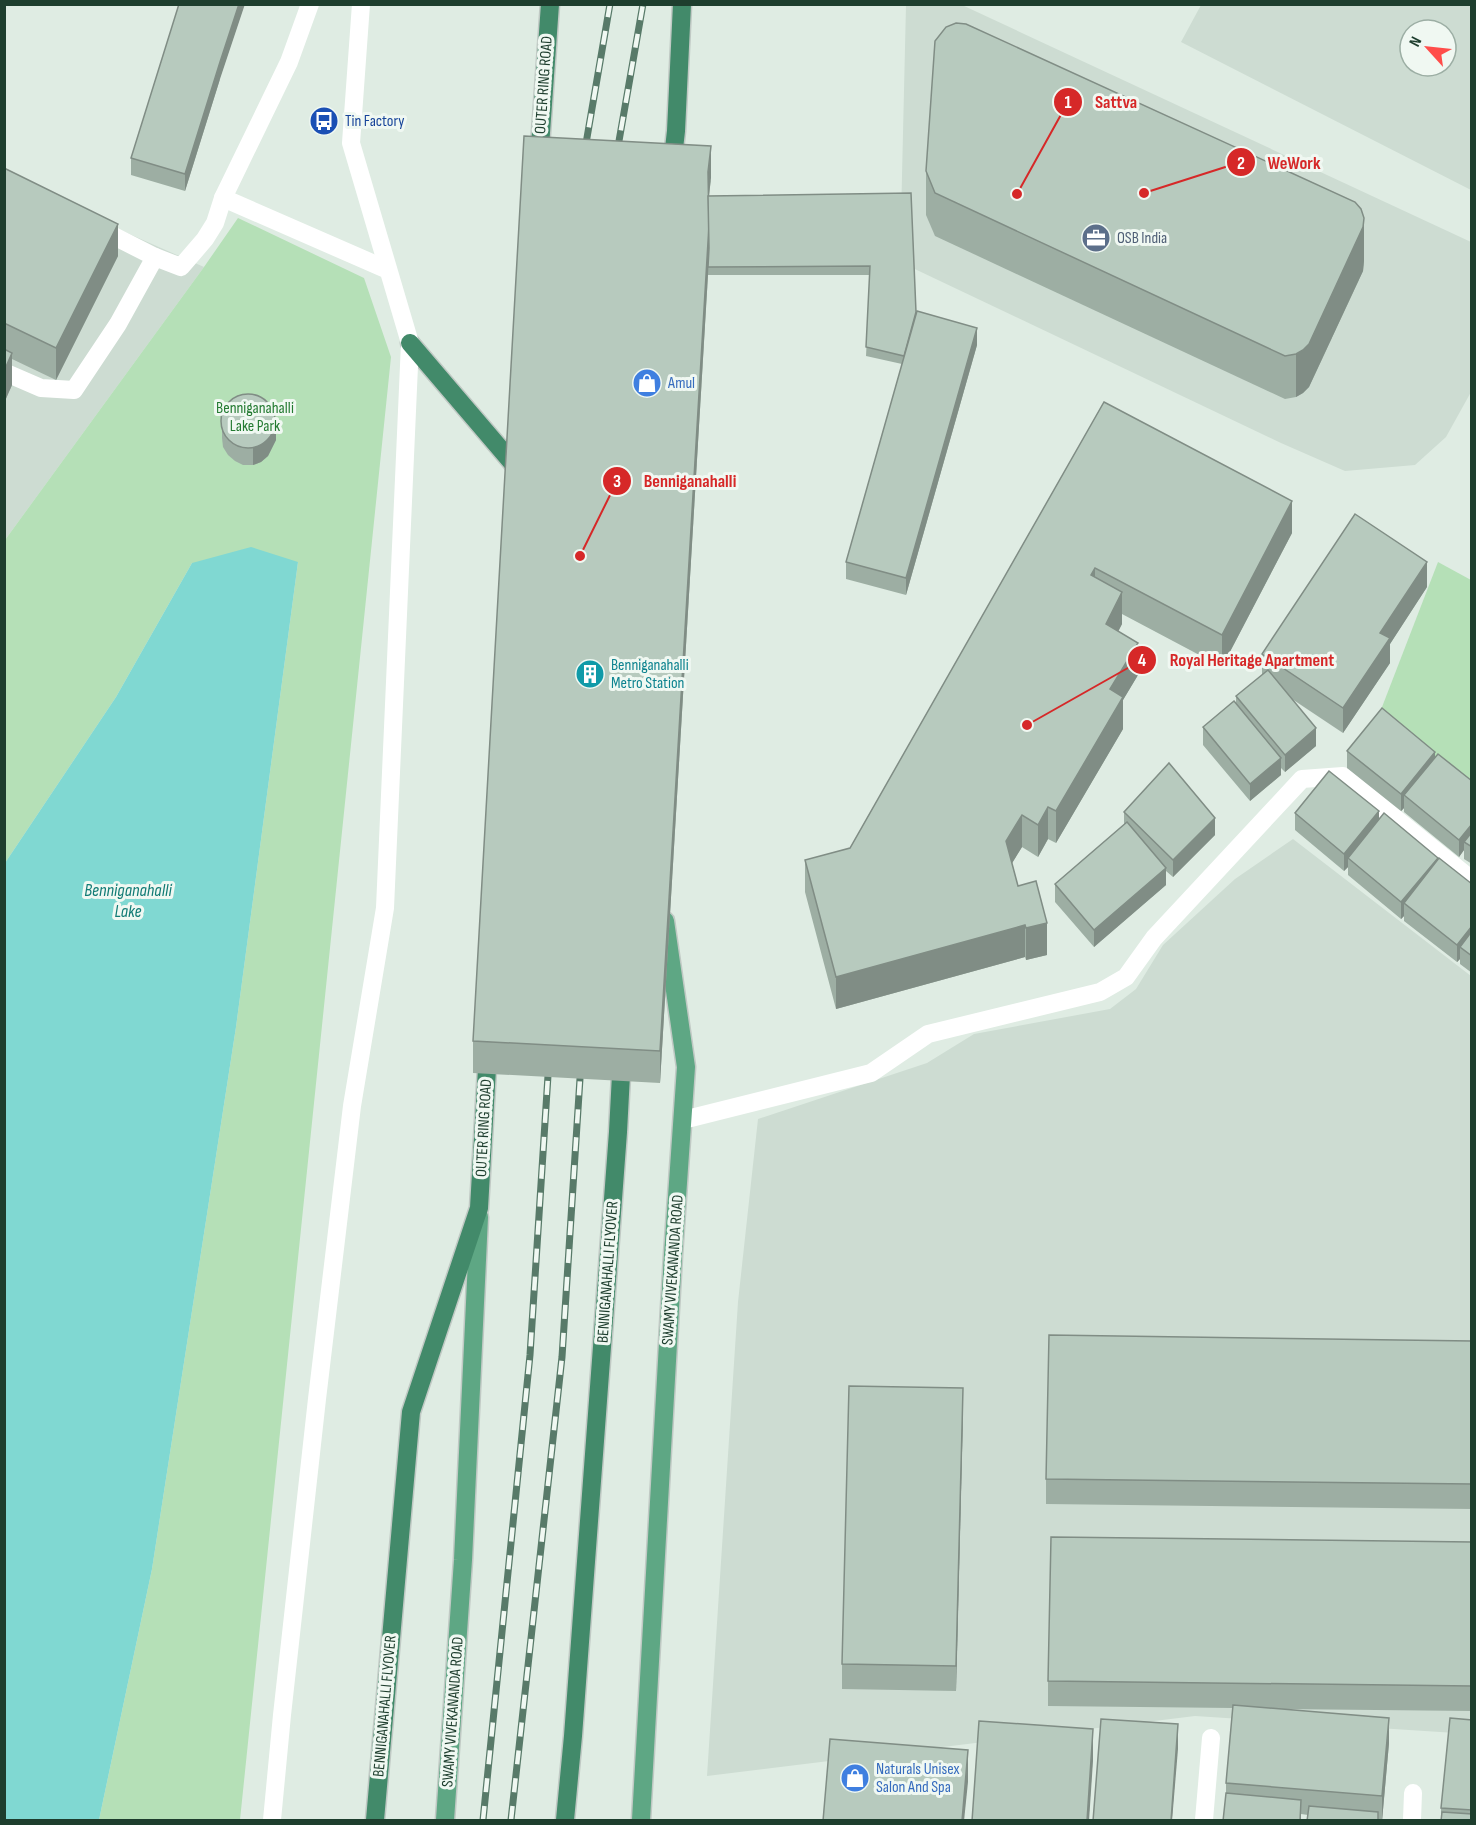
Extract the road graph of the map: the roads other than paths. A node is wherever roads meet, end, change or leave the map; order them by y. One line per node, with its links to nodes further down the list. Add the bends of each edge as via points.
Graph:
1 (310, 4): 7 (street, via 288,62)
2 (361, 4): 10 (street, via 351,143)
3 (550, 4): 5 (highway, OUTER RING ROAD)
4 (682, 4): 6 (highway)
5 (538, 174)
6 (671, 185)
7 (223, 198): 9 (street, via 215,223 181,267); 10 (street)
8 (85, 221): 9 (street)
9 (155, 257): 12 (street, via 118,324 74,390 41,388)
10 (388, 270): 11 (street)
11 (410, 343): 13 (highway, via 520,479); 22 (street, via 385,908 351,1118)
12 (4, 372)
13 (522, 450)
14 (1472, 880): 18 (street, via 1343,776 1302,779 1154,938 1126,977 1100,992 928,1034 871,1073)
15 (662, 901): 18 (main road, SWAMY VIVEKANANDA ROAD, via 686,1067)
16 (489, 1030): 19 (highway, OUTER RING ROAD)
17 (622, 1038): 25 (highway, BENNIGANAHALLI FLYOVER)
18 (683, 1120): 26 (main road, SWAMY VIVEKANANDA ROAD)
19 (479, 1208): 23 (highway, BENNIGANAHALLI FLYOVER, via 411,1412); 24 (main road, SWAMY VIVEKANANDA ROAD, via 464,1560)
20 (1211, 1738): 27 (street)
21 (1413, 1793): 28 (street)
22 (272, 1821)
23 (375, 1821)
24 (445, 1821)
25 (565, 1821)
26 (641, 1821)
27 (1204, 1821)
28 (1412, 1821)

